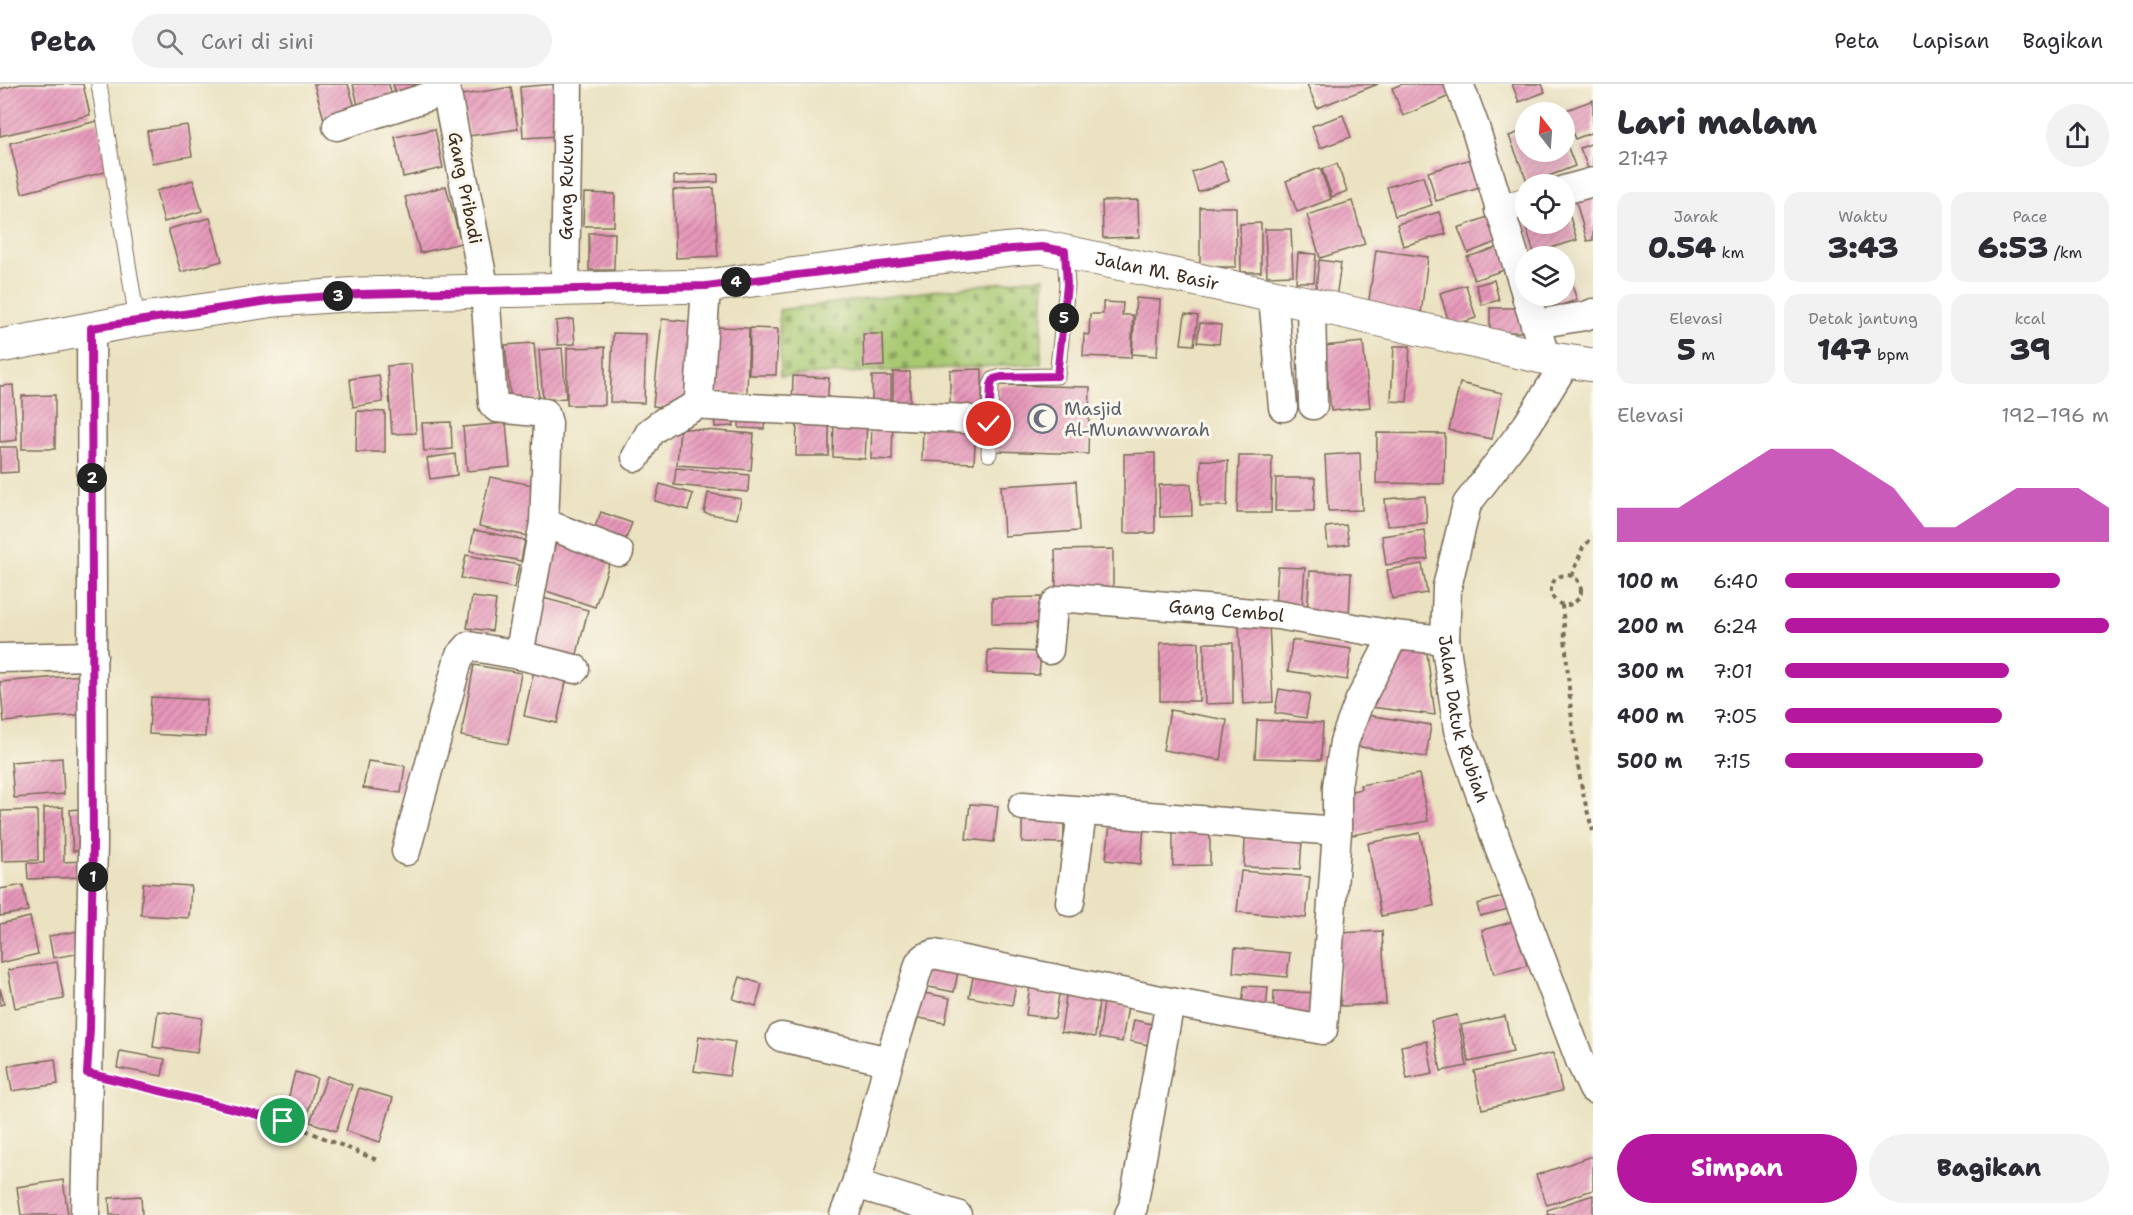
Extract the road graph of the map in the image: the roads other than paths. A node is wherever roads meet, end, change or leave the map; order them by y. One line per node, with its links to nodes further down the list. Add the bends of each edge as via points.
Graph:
1 (99, 84): 18 (lane)
2 (568, 84): 12 (street, Gang Rukun)
3 (1458, 84): 8 (street)
4 (445, 87): 5 (street); 13 (street, Gang Pribadi)
5 (337, 126)
6 (1593, 182): 7 (street)
7 (1575, 187)
8 (1512, 206): 9 (street)
9 (1518, 246)
10 (1065, 251): 11 (main road, Jalan M. Basir, via 1042,247 1011,249); 14 (main road, Jalan M. Basir); 27 (lane, via 1067,285 1057,376 994,379)
11 (706, 286): 12 (main road, Jalan M. Basir); 23 (street, via 699,397)
12 (565, 289): 13 (main road, Jalan M. Basir)
13 (485, 291): 18 (main road, Jalan M. Basir, via 275,300); 29 (street, Gang Pribadi, via 493,404 497,408 545,413 548,423)
14 (1273, 297): 15 (main road, Jalan M. Basir); 25 (street)
15 (1311, 304): 22 (main road, Jalan M. Basir); 24 (street)
16 (1529, 306): 19 (street)
17 (1593, 313): 19 (street)
18 (137, 320): 20 (main road, Jalan M. Basir)
19 (1535, 324): 22 (street)
20 (91, 328): 21 (main road, Jalan M. Basir); 35 (street)
21 (0, 346)
22 (1568, 362): 32 (street, Jalan Datuk Rubiah, via 1527,425 1467,504 1447,587)
23 (702, 403): 26 (street); 28 (street, via 650,432)
24 (1313, 405)
25 (1283, 407)
26 (967, 420)
27 (989, 454)
28 (636, 457)
29 (544, 523): 30 (street); 34 (street)
30 (619, 552)
31 (1394, 635): 32 (street, Gang Cembol); 33 (street, Gang Cembol, via 1278,615 1070,598 1053,608); 40 (street, via 1359,702 1344,742 1337,786)
32 (1445, 640): 46 (street, Jalan Datuk Rubiah, via 1458,730)
33 (1049, 650)
34 (519, 655): 37 (street); 41 (street, via 469,646 459,657)
35 (93, 657): 36 (street); 48 (street)
36 (0, 658)
37 (575, 669)
38 (1023, 806): 39 (street)
39 (1082, 813): 40 (street); 42 (street)
40 (1337, 831): 43 (street, via 1323,1030)
41 (406, 851)
42 (1070, 902)
43 (1170, 1002): 45 (street, via 934,954 920,962); 51 (street)
44 (781, 1037): 45 (street)
45 (889, 1061): 47 (street)
46 (1593, 1089)
47 (856, 1184): 49 (street); 50 (street)
48 (85, 1215)
49 (844, 1215)
50 (957, 1215)
51 (1129, 1215)

